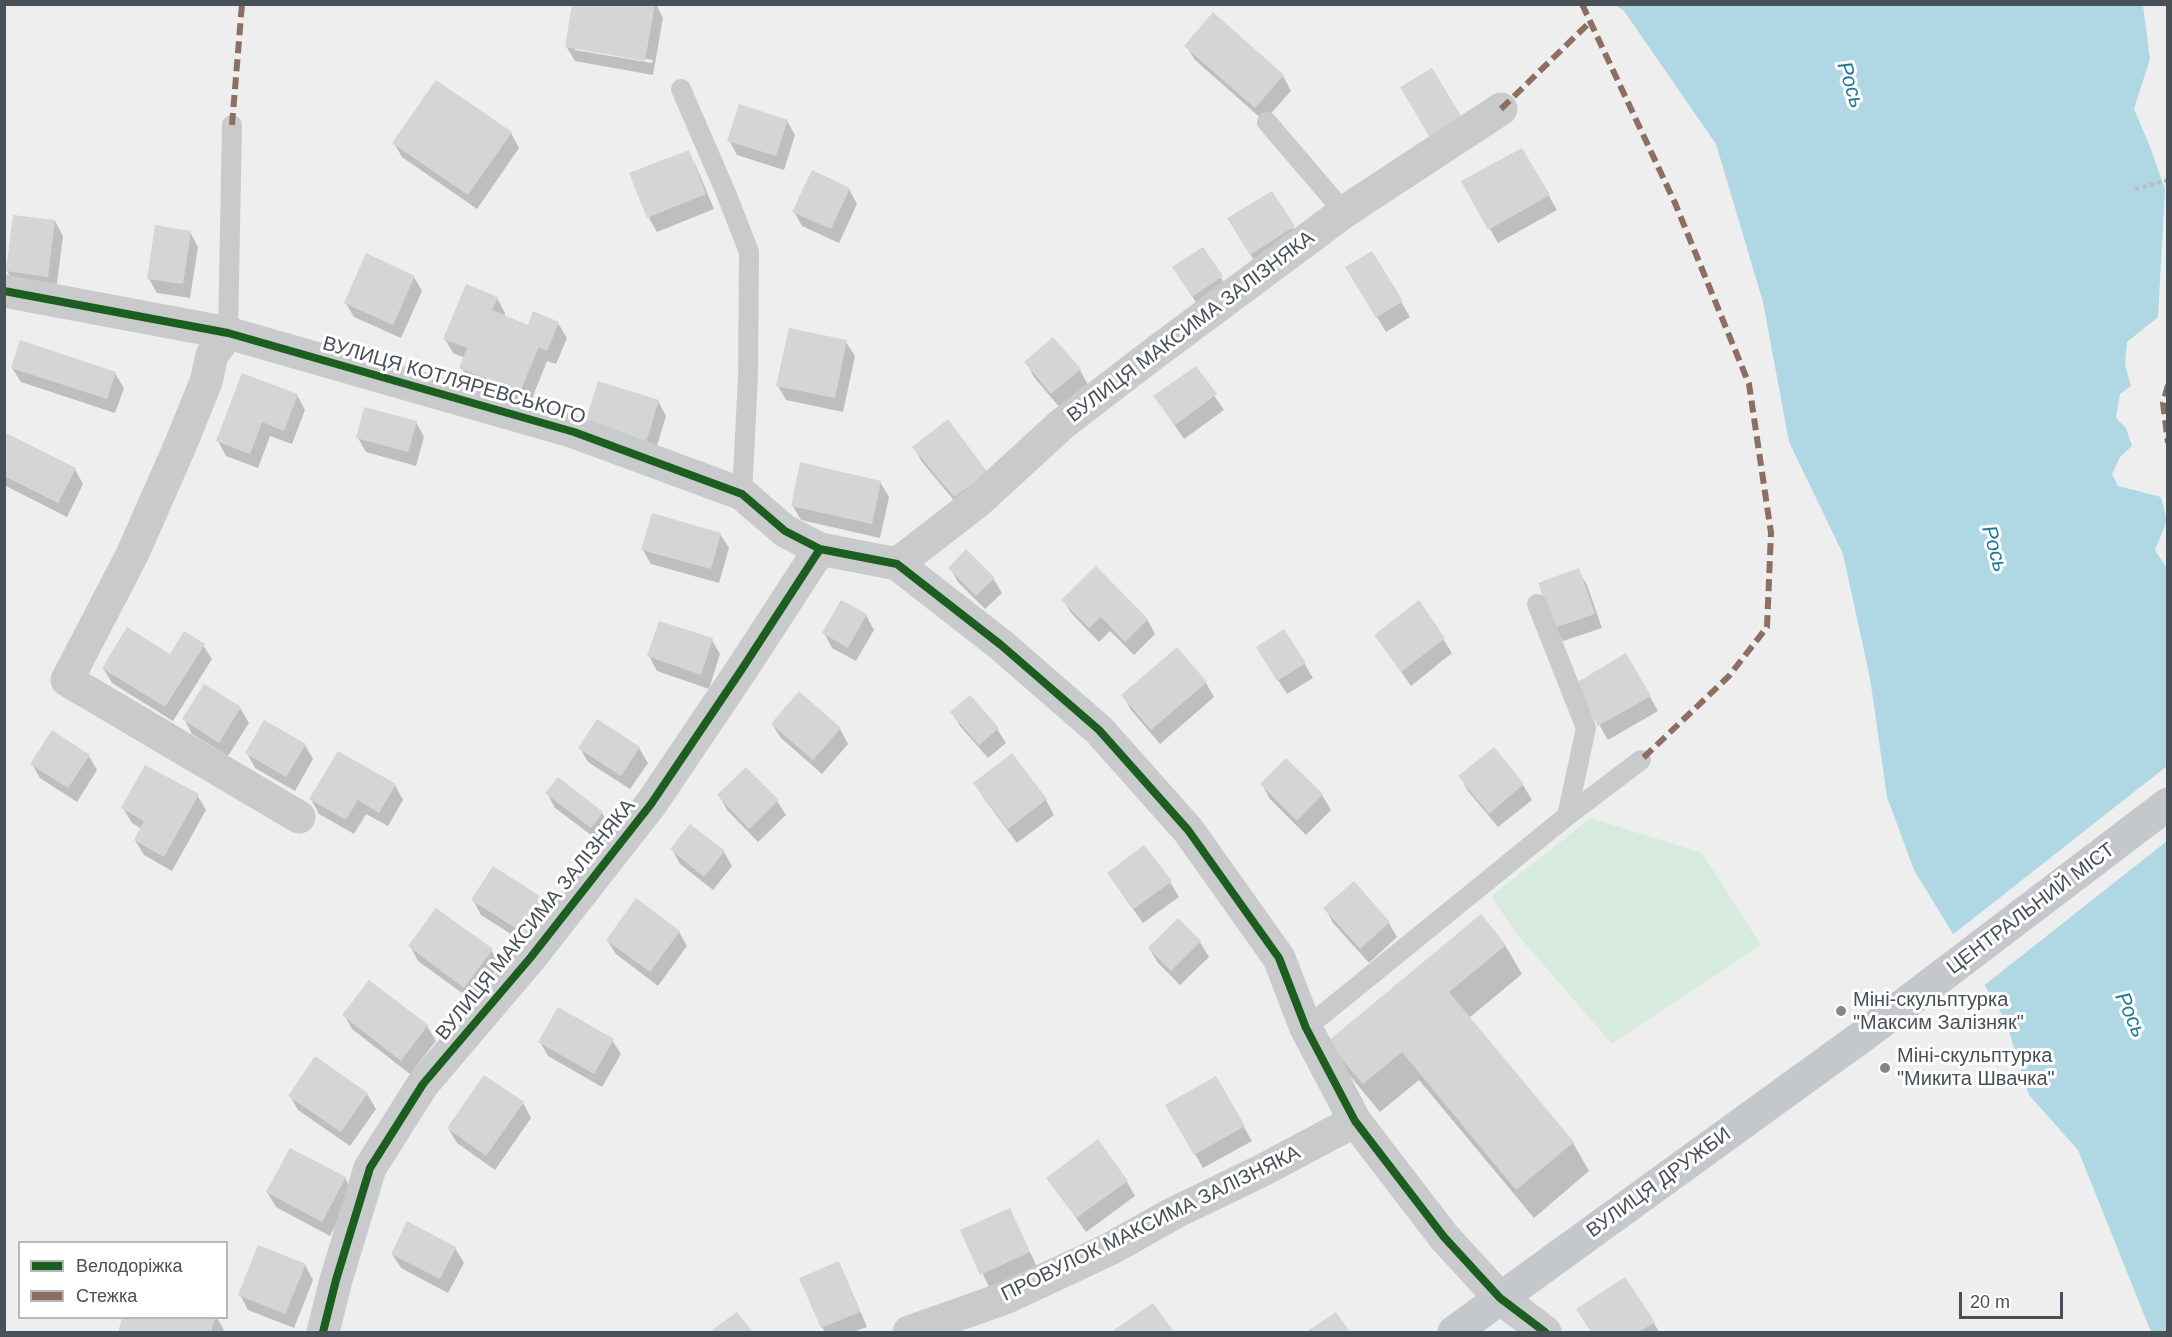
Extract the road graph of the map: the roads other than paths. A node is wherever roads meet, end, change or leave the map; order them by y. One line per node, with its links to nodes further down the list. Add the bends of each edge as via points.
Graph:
1 (681, 88): 8 (lane, via 749,252)
2 (1501, 109): 5 (street, ВУЛИЦЯ МАКСИМА ЗАЛІЗНЯКА)
3 (1268, 122): 5 (lane)
4 (232, 125): 7 (lane)
5 (1344, 212): 10 (street, ВУЛИЦЯ МАКСИМА ЗАЛІЗНЯКА, via 1062,424 977,501)
6 (4, 291): 7 (street, ВУЛИЦЯ КОТЛЯРЕВСЬКОГО)
7 (228, 333): 8 (street, ВУЛИЦЯ КОТЛЯРЕВСЬКОГО, via 574,432); 15 (street, via 212,355 198,403 132,555 67,680)
8 (742, 494): 9 (street, ВУЛИЦЯ КОТЛЯРЕВСЬКОГО, via 785,531)
9 (820, 549): 10 (street, ВУЛИЦЯ КОТЛЯРЕВСЬКОГО); 20 (street, ВУЛИЦЯ МАКСИМА ЗАЛІЗНЯКА, via 651,804 531,957 423,1084 370,1168)
10 (897, 564): 16 (street, ВУЛИЦЯ КОТЛЯРЕВСЬКОГО, via 1001,645 1099,730 1188,830 1279,958)
11 (1537, 604): 14 (lane, via 1586,728)
12 (1641, 760): 14 (lane)
13 (2168, 804): 17 (main road, ЦЕНТРАЛЬНИЙ МІСТ)
14 (1567, 816): 16 (lane)
15 (299, 817)
16 (1306, 1028): 18 (street, ВУЛИЦЯ КОТЛЯРЕВСЬКОГО)
17 (1864, 1035): 19 (main road, ВУЛИЦЯ ДРУЖБИ)
18 (1355, 1121): 19 (street, ВУЛИЦЯ КОТЛЯРЕВСЬКОГО, via 1444,1237); 21 (street, ПРОВУЛОК МАКСИМА ЗАЛІЗНЯКА, via 1110,1249 1005,1298)
19 (1500, 1298): 22 (main road, ВУЛИЦЯ ДРУЖБИ); 23 (street, ВУЛИЦЯ КОТЛЯРЕВСЬКОГО)
20 (324, 1332)
21 (909, 1332)
22 (1454, 1332)
23 (1545, 1332)

